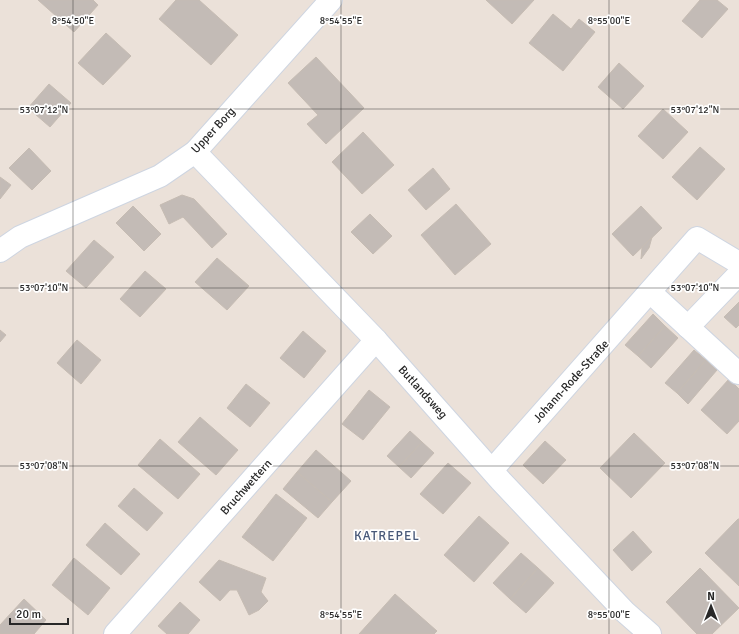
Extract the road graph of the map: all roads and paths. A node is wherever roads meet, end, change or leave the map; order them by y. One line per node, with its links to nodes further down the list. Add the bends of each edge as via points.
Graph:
1 (330, 0): 2 (street, Upper Borg)
2 (195, 152): 3 (street, Upper Borg, via 160,176 20,237); 8 (street, Butlandsweg)
3 (0, 251)
4 (739, 263): 6 (street, Johann-Rode-Straße, via 697,238)
5 (739, 274): 7 (street)
6 (650, 292): 7 (street); 10 (street, Johann-Rode-Straße)
7 (688, 328): 9 (street)
8 (376, 340): 10 (street, Butlandsweg); 11 (street, Bruchwettern)
9 (738, 373)
10 (492, 470): 12 (street, Butlandsweg, via 625,612)
11 (115, 634)
12 (650, 634)

